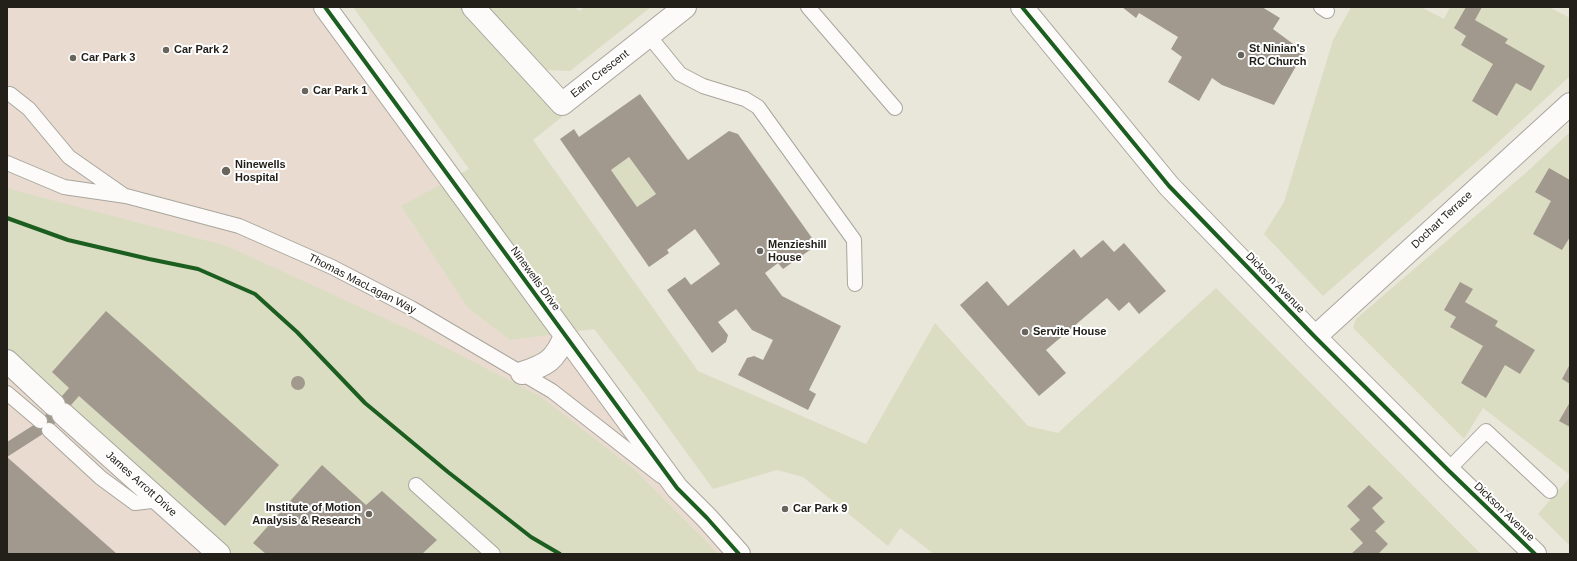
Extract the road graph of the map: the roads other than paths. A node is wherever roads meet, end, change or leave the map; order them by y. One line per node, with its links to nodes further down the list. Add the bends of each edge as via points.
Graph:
1 (326, 7): 13 (street, Ninewells Drive)
2 (473, 7): 6 (street, Earn Crescent, via 562,104)
3 (685, 7): 6 (street, Earn Crescent)
4 (808, 7): 9 (lane)
5 (1022, 7): 14 (street, Dickson Avenue, via 1169,186)
6 (649, 36): 12 (lane, via 680,74 703,86 745,99 758,107 854,240)
7 (7, 94): 11 (lane, via 29,109 69,157)
8 (1570, 104): 14 (street, Dochart Terrace)
9 (895, 108)
10 (7, 163): 11 (lane, Thomas MacLagan Way, via 64,187)
11 (126, 196): 16 (lane, Thomas MacLagan Way, via 239,226 332,267 411,308)
12 (855, 284)
13 (565, 336): 16 (street, via 559,352 542,367); 21 (street, Ninewells Drive)
14 (1315, 337): 19 (street, Dickson Avenue)
15 (7, 361): 18 (street, James Arrott Drive)
16 (522, 373): 21 (lane, Thomas MacLagan Way, via 552,391)
17 (7, 393): 18 (lane)
18 (52, 417): 23 (street, James Arrott Drive, via 160,500)
19 (1448, 470): 22 (lane, via 1486,431); 26 (street, Dickson Avenue)
20 (416, 484): 24 (lane)
21 (677, 488): 25 (street, Ninewells Drive, via 708,518)
22 (1550, 492)
23 (219, 554)
24 (493, 554)
25 (739, 554)
26 (1535, 554)

